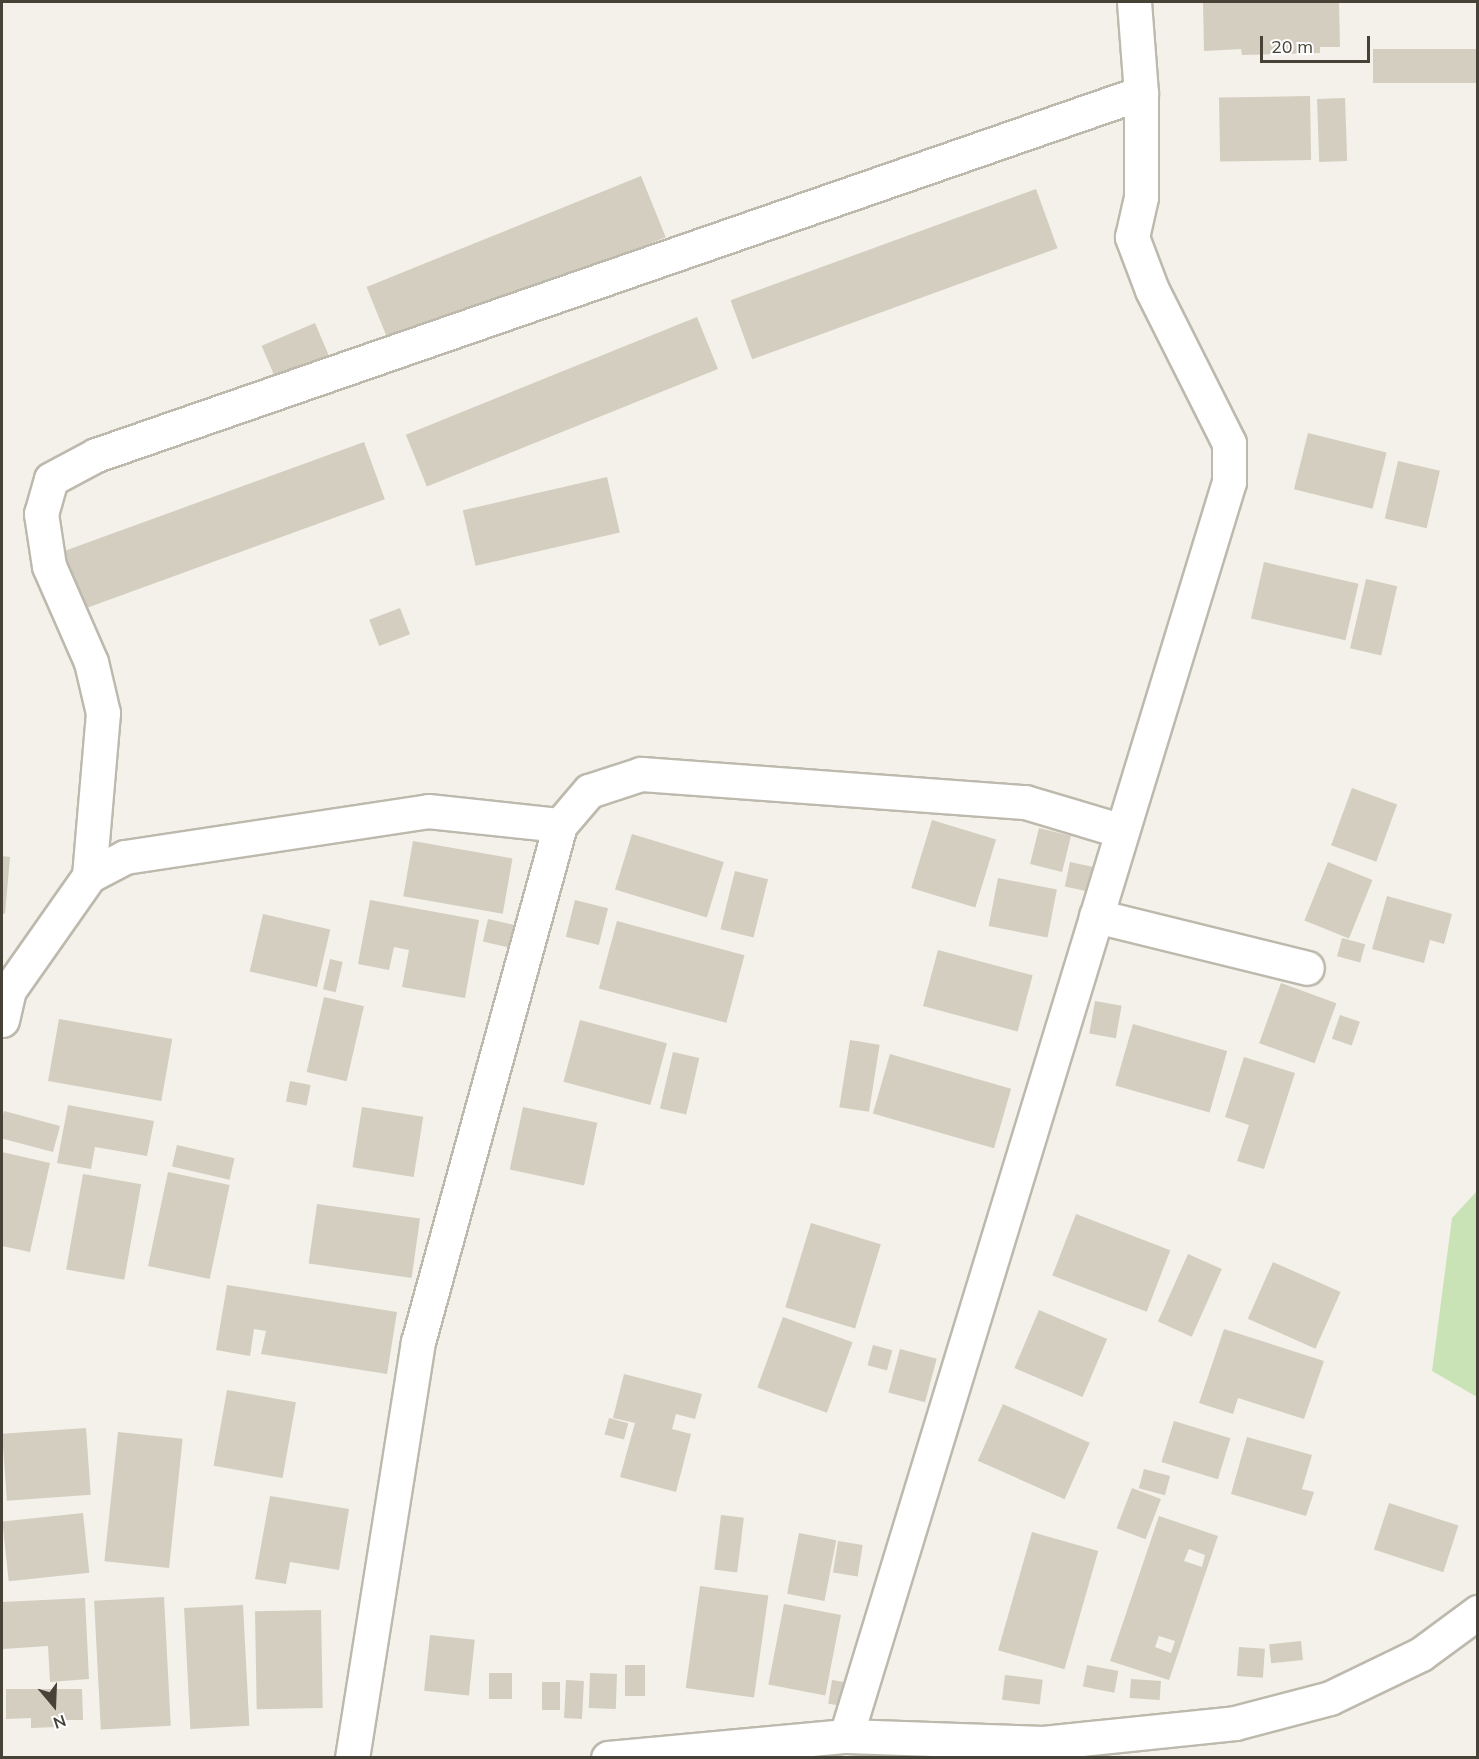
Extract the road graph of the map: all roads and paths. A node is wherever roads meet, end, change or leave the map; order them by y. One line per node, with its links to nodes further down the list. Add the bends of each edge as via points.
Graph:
1 (1134, 2): 2 (street)
2 (1141, 93): 4 (street, via 1141,197 1132,237 1152,290 1229,443 1229,482); 5 (street, via 96,455 51,479 41,514 49,566 91,662 103,714)
3 (560, 825): 4 (street, via 589,791 641,774 1025,802); 5 (street, via 428,810 125,857); 11 (street, via 418,1342)
4 (1122, 831): 6 (street)
5 (89, 876): 8 (street)
6 (1096, 916): 7 (street); 10 (street)
7 (1307, 968)
8 (4, 1000)
9 (1478, 1612): 10 (street, via 1421,1654 1330,1698 1235,1723 1043,1743)
10 (846, 1736): 12 (street)
11 (352, 1758)
12 (608, 1758)

